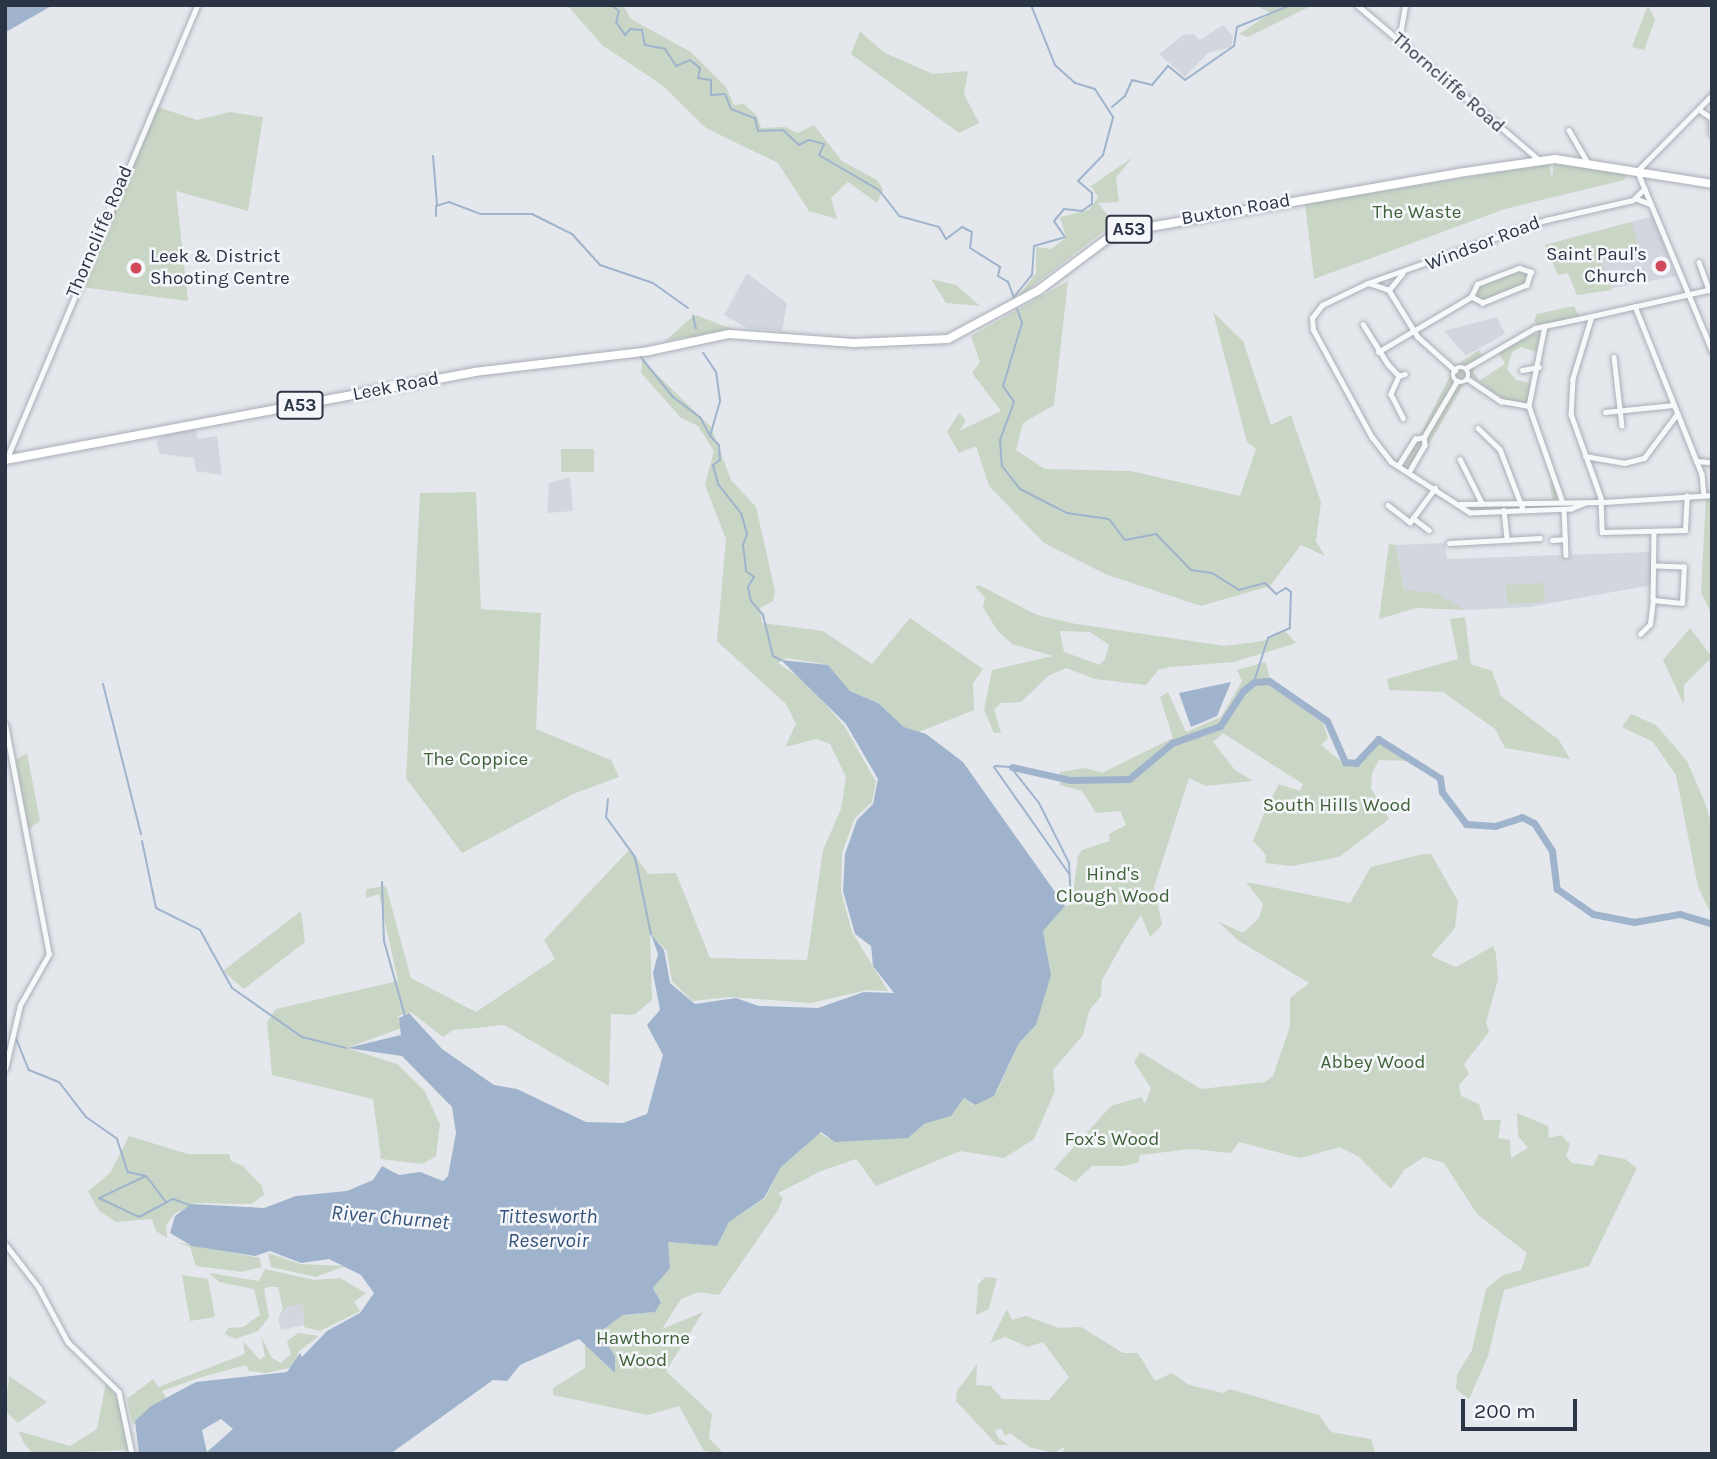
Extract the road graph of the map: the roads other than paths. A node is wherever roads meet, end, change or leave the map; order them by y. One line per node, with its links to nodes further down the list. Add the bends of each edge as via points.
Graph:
1 (197, 5): 52 (street, Thorncliffe Road)
2 (1357, 5): 4 (street, Thorncliffe Road)
3 (1405, 5): 4 (street)
4 (1399, 40): 10 (street, Thorncliffe Road)
5 (1712, 96): 6 (street)
6 (1700, 110): 7 (street); 14 (street, via 1637,165)
7 (1712, 119): 9 (street)
8 (1569, 131): 13 (street)
9 (1712, 134)
10 (1529, 152): 11 (street, Thorncliffe Road); 12 (street)
11 (1539, 160): 12 (highway, Buxton Road / A53); 13 (highway, Buxton Road / A53)
12 (1529, 162): 31 (highway, Buxton Road / A53, via 1115,233 1049,284 948,339 854,343)
13 (1588, 163): 14 (highway, Buxton Road / A53)
14 (1637, 171): 15 (highway, Buxton Road / A53); 16 (street)
15 (1712, 184)
16 (1644, 188): 17 (street); 18 (street)
17 (1635, 198): 18 (street); 20 (street, Windsor Road, via 1546,220)
18 (1650, 204): 24 (street)
19 (1699, 262): 22 (street)
20 (1402, 274): 21 (street, Windsor Road); 23 (street)
21 (1368, 283): 23 (street); 55 (street, Windsor Road, via 1322,305 1312,318 1313,330 1374,442)
22 (1710, 289): 24 (street)
23 (1389, 290): 30 (street)
24 (1689, 295): 26 (street); 32 (street)
25 (1471, 297): 25 (street, via 1483,303 1520,288 1531,282 1531,272 1513,270 1477,284); 30 (street)
26 (1635, 306): 27 (street); 41 (street)
27 (1592, 316): 29 (street); 50 (street, via 1570,403)
28 (1363, 324): 33 (street)
29 (1545, 326): 35 (street); 36 (street)
30 (1411, 329): 33 (street); 38 (street)
31 (747, 333): 52 (highway, Leek Road / A53, via 649,351 523,364)
32 (1712, 351)
33 (1378, 352): 46 (street, via 1402,375 1391,394)
34 (1614, 357): 43 (street)
35 (1539, 367): 37 (street); 42 (street)
36 (1466, 368): 38 (street); 39 (street)
37 (1524, 368)
38 (1455, 370): 40 (street)
39 (1468, 379): 40 (street); 42 (street, via 1501,401)
40 (1457, 381): 49 (street)
41 (1674, 405): 43 (street); 45 (street)
42 (1529, 406): 61 (street)
43 (1621, 410): 44 (street); 47 (street)
44 (1605, 412)
45 (1677, 414): 50 (street, via 1644,458 1624,463); 53 (street)
46 (1403, 418)
47 (1622, 426)
48 (1478, 428): 60 (street, via 1497,443)
49 (1424, 437): 55 (street, via 1415,439); 56 (street, via 1426,445)
50 (1585, 456): 63 (street)
51 (1460, 459): 64 (street)
52 (6, 460)
53 (1696, 461): 54 (street); 58 (street)
54 (1712, 462)
55 (1398, 466): 56 (street)
56 (1409, 473): 57 (street)
57 (1435, 488): 66 (street); 74 (street)
58 (1708, 495): 59 (street)
59 (1687, 496): 63 (street); 76 (street, via 1687,528)
60 (1521, 500): 61 (street); 64 (street); 70 (street)
61 (1562, 500): 62 (street)
62 (1573, 501): 65 (street); 69 (street)
63 (1602, 502): 65 (street); 76 (street, via 1604,535)
64 (1482, 503): 67 (street)
65 (1586, 503): 69 (street)
66 (1460, 504): 67 (street); 73 (street)
67 (1472, 504): 73 (street)
68 (1388, 505): 74 (street)
69 (1574, 508): 71 (street)
70 (1523, 509): 71 (street); 72 (street)
71 (1564, 509): 78 (street)
72 (1504, 510): 73 (street); 79 (street)
73 (1473, 513)
74 (1413, 518): 75 (street)
75 (1429, 530)
76 (1654, 532): 83 (street)
77 (1540, 538): 79 (street)
78 (1566, 539): 80 (street); 82 (street)
79 (1507, 540): 81 (street)
80 (1552, 540)
81 (1450, 543)
82 (1566, 555)
83 (1655, 566): 84 (street); 84 (street, via 1684,568 1684,578 1682,603)
84 (1653, 600): 85 (street, via 1650,624)
85 (1640, 634)
86 (5, 724): 87 (street, via 48,942 46,962 31,980 12,1034)
87 (5, 1069)
88 (5, 1244): 89 (street)
89 (39, 1288): 90 (street, via 68,1342 119,1392)
90 (132, 1454)

